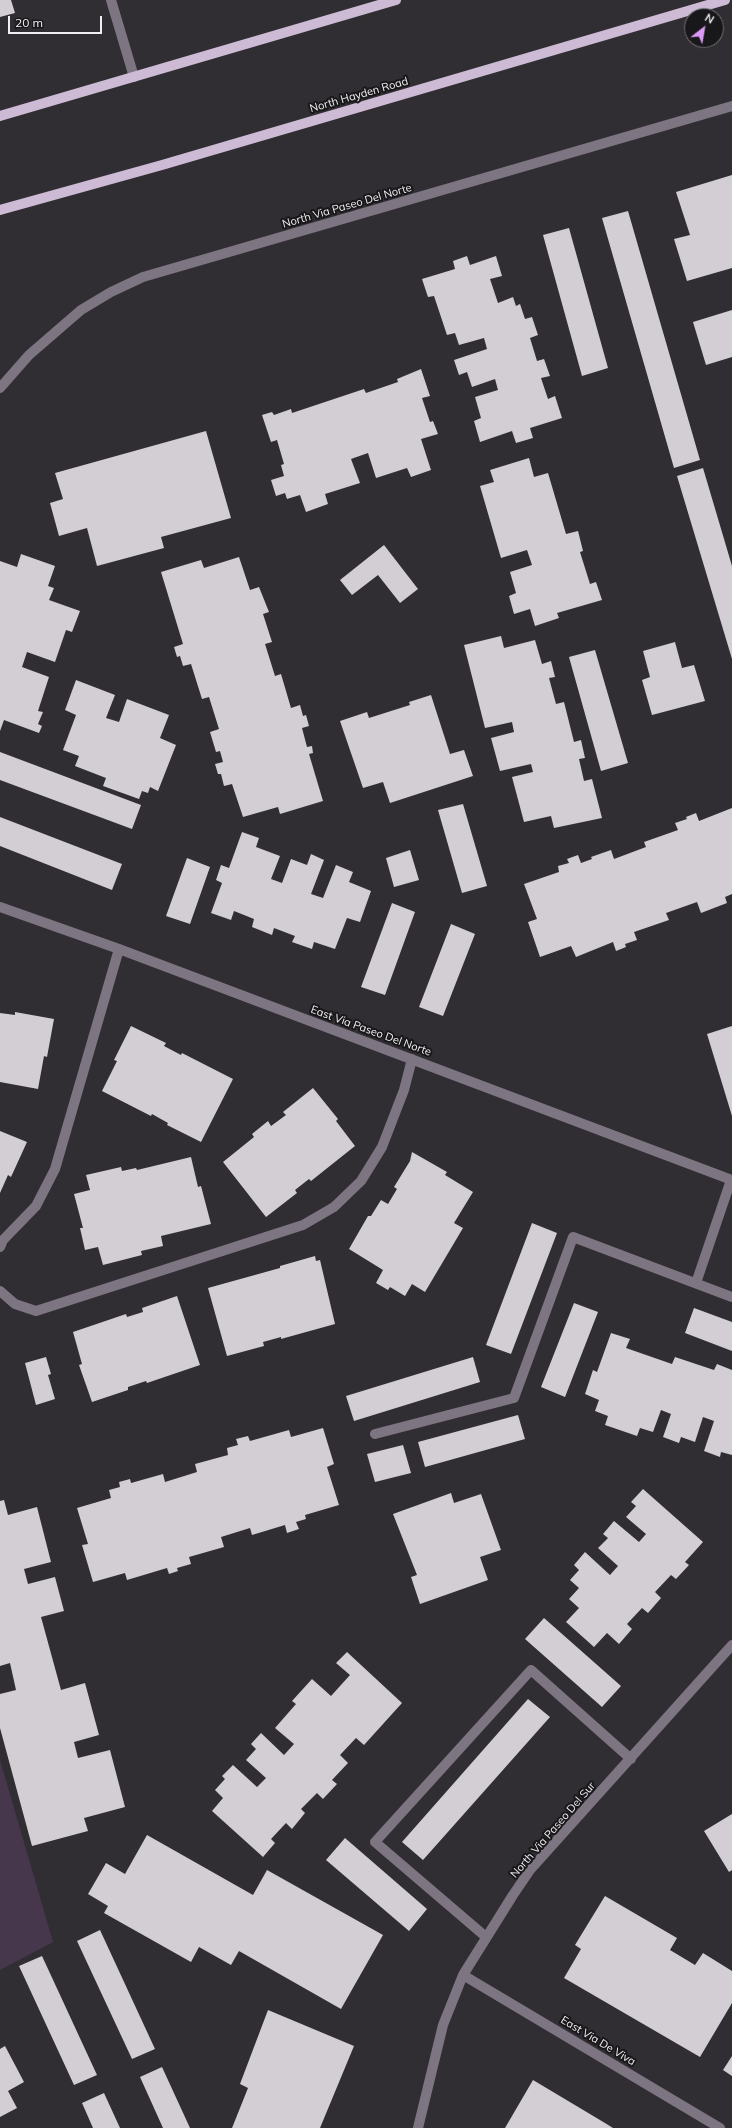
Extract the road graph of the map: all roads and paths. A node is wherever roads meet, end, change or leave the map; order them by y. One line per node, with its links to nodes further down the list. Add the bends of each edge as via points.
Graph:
1 (111, 0): 4 (street)
2 (396, 0): 4 (main road)
3 (725, 0): 7 (main road, North Hayden Road)
4 (134, 77): 6 (main road)
5 (732, 106): 8 (street, North Via Paseo Del Norte, via 143,277 81,310 29,355)
6 (0, 116)
7 (0, 210)
8 (0, 388)
9 (0, 907): 10 (street, East Via Paseo Del Norte)
10 (119, 949): 11 (street, East Via Paseo Del Norte); 13 (street, via 55,1170 36,1206 3,1240)
11 (412, 1059): 12 (street, East Via Paseo Del Norte); 15 (street, via 404,1090 382,1146 361,1181 334,1208 303,1225 36,1311 14,1304)
12 (732, 1180): 14 (street)
13 (0, 1247)
14 (696, 1283): 16 (street); 17 (street, via 573,1237 514,1398)
15 (0, 1291)
16 (732, 1297)
17 (375, 1434)
18 (732, 1645): 19 (street, North Via Paseo Del Sur)
19 (631, 1759): 20 (street, North Via Paseo Del Sur, via 530,1870); 20 (street, via 531,1670 375,1842)
20 (486, 1937): 21 (street, North Via Paseo Del Sur)
21 (463, 1975): 22 (street, North Via Paseo Del Sur, via 443,2025); 23 (street, East Via De Viva)
22 (418, 2128)
23 (720, 2128)

